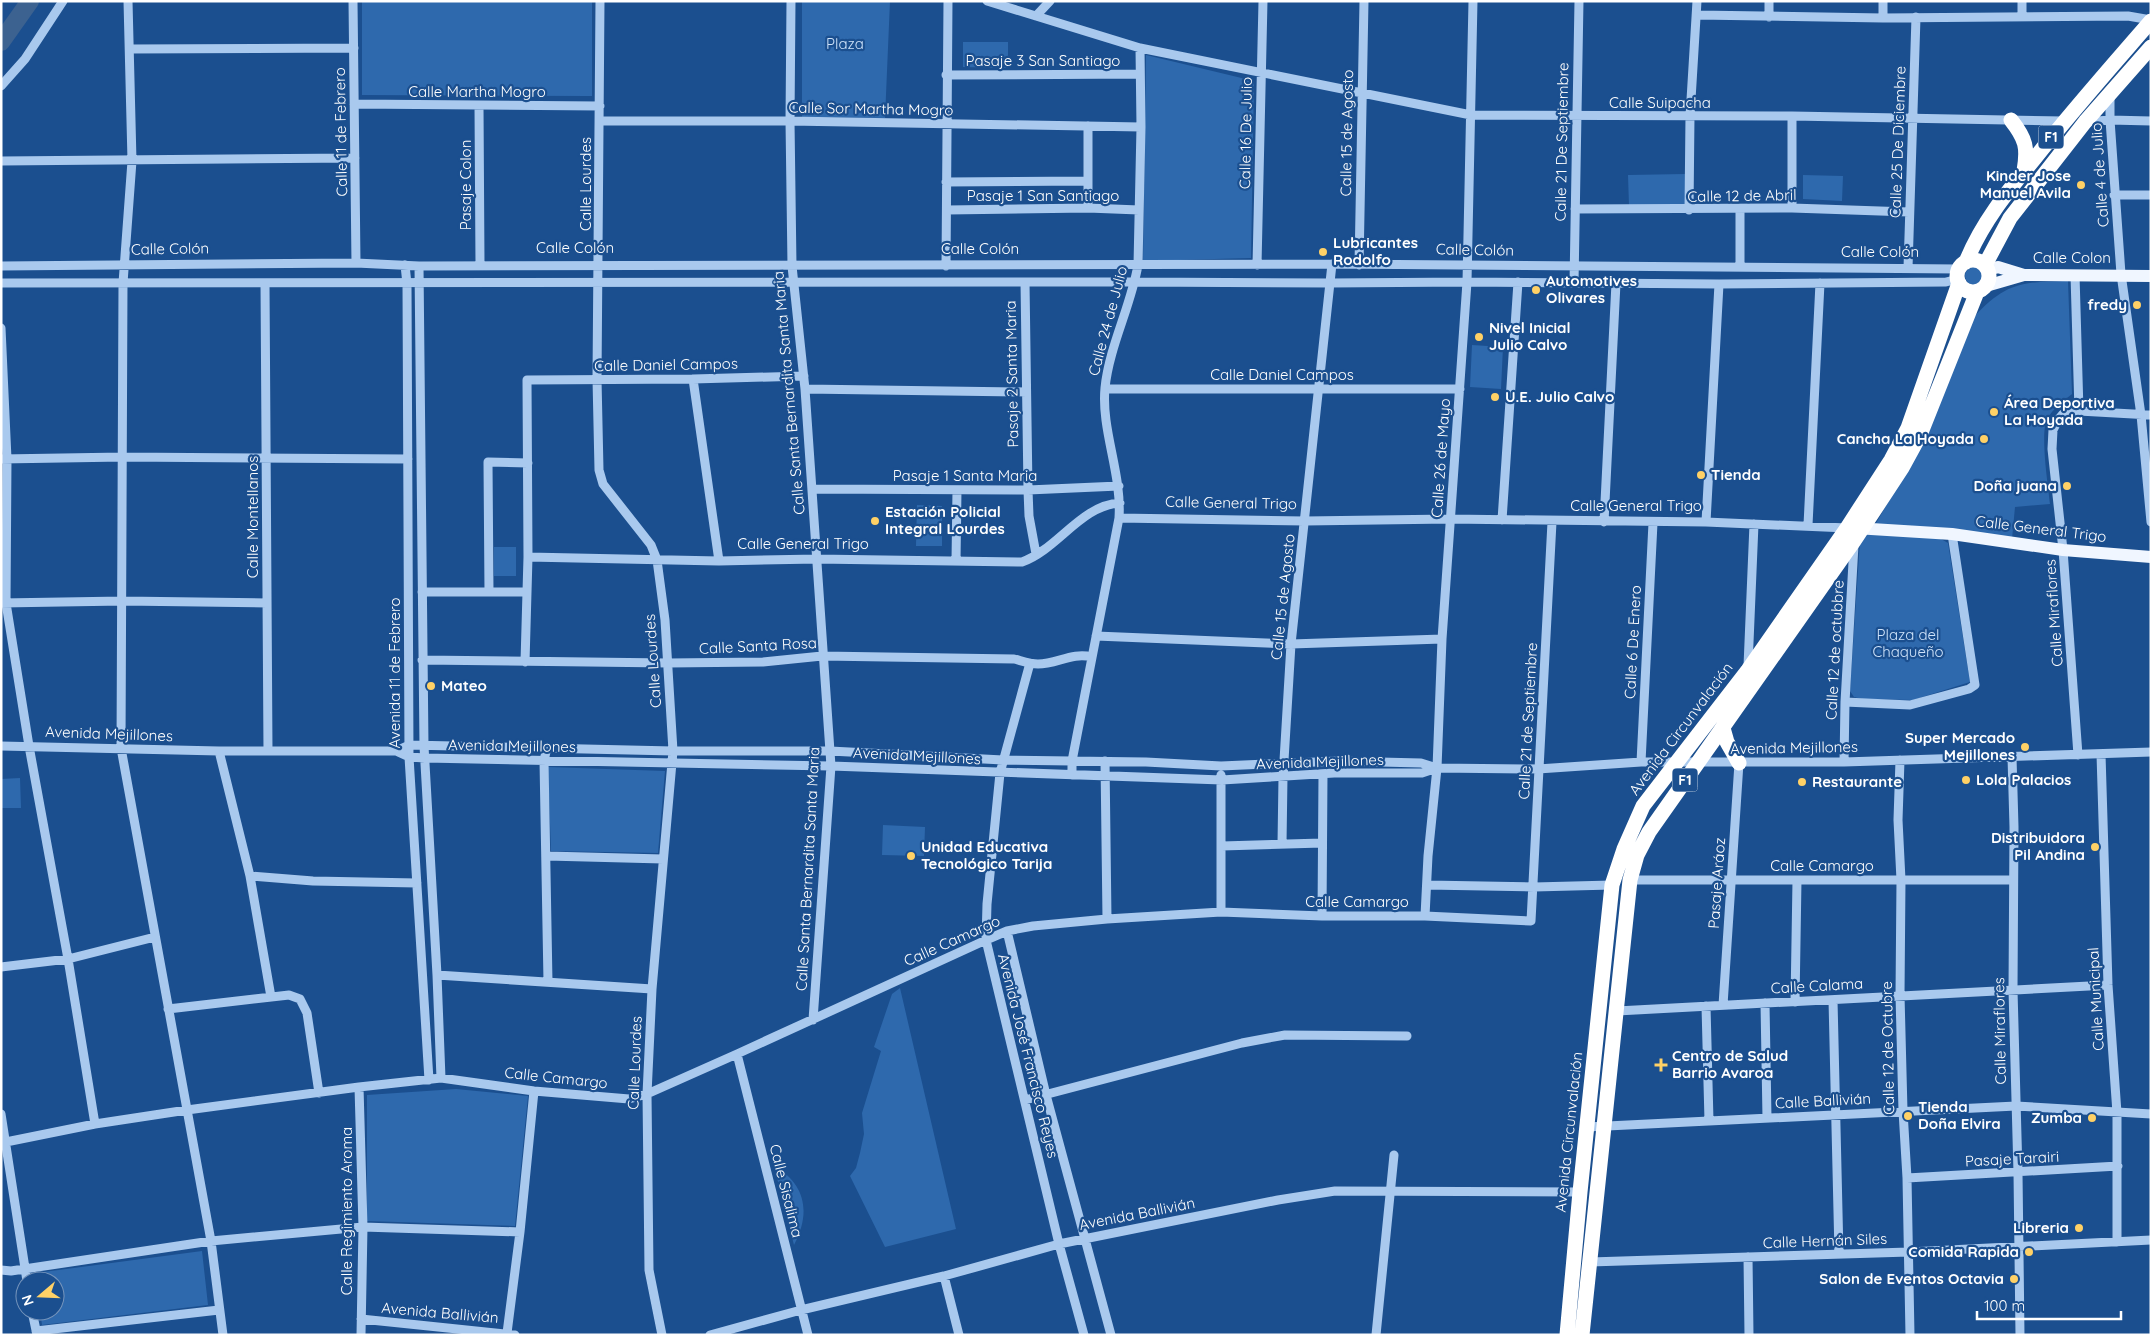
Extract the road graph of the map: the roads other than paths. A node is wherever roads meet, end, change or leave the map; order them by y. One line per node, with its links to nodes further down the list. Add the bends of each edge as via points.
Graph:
1 (63, 1): 31 (street, via 25,59)
2 (128, 1): 27 (street)
3 (354, 1): 25 (street, Calle 11 de Febrero)
4 (600, 1): 36 (street, Calle Lourdes)
5 (791, 1): 46 (street, Calle Santa Bernardita Santa Maria)
6 (948, 1): 30 (street)
7 (987, 1): 18 (street)
8 (1050, 1): 18 (street)
9 (1263, 1): 28 (street, Calle 16 De Julio)
10 (1364, 1): 32 (street, Calle 15 de Agosto)
11 (1473, 1): 37 (street, Calle 26 de Mayo)
12 (1579, 1): 40 (street, Calle 21 De Septiembre)
13 (1697, 1): 17 (street)
14 (1769, 1): 20 (street)
15 (1883, 1): 22 (street)
16 (2022, 1): 19 (street)
17 (1697, 15): 20 (street); 38 (street)
18 (1036, 16): 26 (street)
19 (2022, 16): 21 (street); 23 (street, via 2128,16)
20 (1770, 17): 22 (street)
21 (1916, 17): 22 (street); 41 (street, Calle 25 De Diciembre)
22 (1883, 18)
23 (2151, 20): 43 (highway, Avenida Circunvalación / F1)
24 (2151, 47): 33 (highway, F1)
25 (354, 48): 27 (street); 34 (street, Calle 11 de Febrero)
26 (1140, 48): 28 (street, Calle Suipacha); 29 (street, Calle 24 de Julio)
27 (130, 49): 54 (street)
28 (1260, 73): 32 (street, Calle Suipacha); 75 (street, Calle 16 De Julio)
29 (1140, 74): 30 (street, Pasaje 3 San Santiago); 51 (street, Calle 24 de Julio)
30 (946, 75): 49 (street)
31 (1, 86)
32 (1361, 94): 37 (street, Calle Suipacha); 72 (street, Calle 15 de Agosto)
33 (2110, 94): 44 (street, Calle 4 de Julio); 48 (highway, F1)
34 (354, 104): 35 (street, Calle Martha Mogro); 52 (street, Calle 11 de Febrero)
35 (479, 106): 36 (street, Calle Martha Mogro); 69 (street, Pasaje Colon)
36 (600, 106): 45 (street, Calle Lourdes)
37 (1471, 115): 40 (street, Calle Suipacha); 81 (street, Calle 26 de Mayo)
38 (1690, 116): 39 (street, Calle Suipacha); 40 (street, Calle Suipacha); 66 (street)
39 (1792, 116): 41 (street, Calle Suipacha); 61 (street)
40 (1576, 117): 62 (street, Calle 21 De Septiembre)
41 (1912, 119): 42 (street, Calle Suipacha); 67 (street, Calle 25 De Diciembre)
42 (2011, 120): 43 (street, Calle Suipacha); 55 (highway, via 2026,145)
43 (2064, 120): 55 (highway, Avenida Circunvalación / F1)
44 (2110, 120): 47 (street); 48 (street); 58 (street, Calle 4 de Julio)
45 (600, 121): 46 (street, Calle Sor Martha Mogro); 70 (street, Calle Lourdes)
46 (790, 121): 49 (street, Calle Sor Martha Mogro); 79 (street, Calle Santa Bernardita Santa Maria)
47 (2151, 121)
48 (2085, 122): 85 (highway, F1, via 2010,218)
49 (946, 123): 50 (street, Calle Sor Martha Mogro); 57 (street)
50 (1088, 126): 51 (street, Calle Sor Martha Mogro); 56 (street)
51 (1142, 127): 65 (street, Calle 24 de Julio)
52 (355, 158): 54 (street); 68 (street, Calle 11 de Febrero)
53 (1, 161): 54 (street)
54 (132, 161): 77 (street)
55 (2024, 171): 86 (highway, Avenida Circunvalación / F1, via 1974,241)
56 (1087, 181): 57 (street); 60 (street)
57 (946, 182): 64 (street)
58 (2114, 195): 59 (street); 87 (street, Calle 4 de Julio)
59 (2151, 195)
60 (1088, 208): 64 (street, Pasaje 1 San Santiago); 65 (street, Pasaje 1 San Santiago)
61 (1792, 208): 63 (street, Calle 12 de Abril); 67 (street, Calle 12 de Abril)
62 (1575, 209): 66 (street, Calle 12 de Abril); 82 (street, Calle 21 De Septiembre)
63 (1740, 209): 66 (street, Calle 12 de Abril); 83 (street)
64 (946, 210): 80 (street)
65 (1139, 210): 74 (street, Calle 24 de Julio)
66 (1689, 210)
67 (1909, 212): 84 (street, Calle 25 De Diciembre)
68 (356, 263): 73 (street, Calle Colón); 77 (street, Calle Colón)
69 (480, 264): 70 (street, Calle Colón); 78 (street, Calle Colón)
70 (599, 264): 79 (street, Calle Colón); 105 (street, Calle Lourdes)
71 (1332, 264): 72 (street, Calle Colón); 75 (street, Calle Colón); 99 (street, Calle 15 de Agosto)
72 (1359, 264): 81 (street, Calle Colón)
73 (404, 265): 78 (street, Calle Colón); 103 (street, Avenida 11 de Febrero)
74 (1138, 265): 75 (street, Calle Colón); 80 (street, Calle Colón); 92 (street, Calle 24 de Julio)
75 (1257, 265)
76 (1, 266): 77 (street, Calle Colón)
77 (123, 266): 96 (street)
78 (420, 266): 104 (street, Avenida 11 de Febrero)
79 (792, 266): 80 (street, Calle Colón); 98 (street, Calle Santa Bernardita Santa Maria)
80 (946, 266)
81 (1467, 266): 82 (street, Calle Colón); 93 (street, Calle 26 de Mayo)
82 (1574, 267): 83 (street, Calle Colón); 100 (street, Calle 21 De Septiembre)
83 (1740, 267): 84 (street, Calle Colón)
84 (1908, 268): 86 (street, Calle Colón)
85 (1987, 268): 86 (highway, via 1976,260); 88 (main road, Calle Colon, via 1998,267); 107 (highway, F1, via 1989,281)
86 (1961, 273): 102 (street, Calle Colón, via 1946,282); 107 (highway, via 1967,290); 141 (highway, Avenida Circunvalación / F1, via 1908,428 1875,486)
87 (2121, 274): 89 (main road, Calle Colon); 90 (main road); 118 (street, Calle 4 de Julio)
88 (2024, 275): 89 (main road, Calle Colon); 107 (main road, Calle Colon)
89 (2075, 275): 117 (street)
90 (2151, 276)
91 (1025, 282): 92 (street, Calle Colón); 98 (street, Calle Colón); 116 (street, Pasaje 2 Santa Maria)
92 (1135, 282): 99 (street, Calle Colón); 113 (street, Calle 24 de Julio, via 1107,372)
93 (1467, 282): 94 (street, Calle Colón); 99 (street, Calle Colón); 115 (street, Calle 26 de Mayo)
94 (1518, 282): 100 (street, Calle Colón); 132 (street)
95 (1, 283): 96 (street, Calle Colón)
96 (123, 283): 97 (street, Calle Colón); 120 (street)
97 (265, 283): 103 (street, Calle Colón); 121 (street, Calle Montellanos)
98 (796, 283): 105 (street, Calle Colón); 109 (street, Calle Santa Bernardita Santa Maria)
99 (1330, 283): 114 (street, Calle 15 de Agosto)
100 (1574, 283): 101 (street, Calle Colón)
101 (1616, 283): 106 (street, Calle Colón); 135 (street)
102 (1820, 283): 106 (street, Calle Colón); 140 (street)
103 (407, 284): 104 (street, Calle Colón); 123 (street, Avenida 11 de Febrero)
104 (419, 284): 105 (street, Calle Colón); 151 (street, Avenida 11 de Febrero)
105 (598, 284): 110 (street, Calle Lourdes)
106 (1719, 284): 136 (street)
107 (1981, 289): 141 (highway, Avenida Circunvalación / F1, via 1920,435 1902,468)
108 (1, 328): 122 (street)
109 (804, 376): 111 (street, Calle Daniel Campos); 112 (street, Calle Santa Bernardita Santa Maria)
110 (597, 379): 111 (street, Calle Daniel Campos); 124 (street, Calle Daniel Campos, via 527,380); 148 (street, Calle Lourdes, via 599,470 603,484 651,545)
111 (693, 380): 149 (street)
112 (805, 388): 116 (street); 126 (street, Calle Santa Bernardita Santa Maria)
113 (1105, 389): 114 (street, Calle Daniel Campos); 125 (street, Calle 24 de Julio)
114 (1317, 389): 115 (street, Calle Daniel Campos); 133 (street, Calle 15 de Agosto)
115 (1460, 389): 131 (street, Calle 26 de Mayo)
116 (1026, 392): 128 (street, Pasaje 2 Santa Maria)
117 (2079, 411): 118 (street); 143 (street, Calle Miraflores, via 2063,414 2053,430 2052,449)
118 (2141, 415): 119 (street); 137 (street, Calle 4 de Julio)
119 (2151, 415)
120 (123, 457): 121 (street); 122 (street); 154 (street)
121 (266, 458): 123 (street); 156 (street, Calle Montellanos)
122 (4, 459): 155 (street)
123 (408, 459): 169 (street, Avenida 11 de Febrero)
124 (528, 463): 146 (street); 152 (street, via 491,461 488,464)
125 (1119, 486): 128 (street, Pasaje 1 Santa Maria); 129 (street, Calle 24 de Julio)
126 (812, 489): 127 (street, Pasaje 1 Santa Maria); 147 (street, Calle Santa Bernardita Santa Maria)
127 (957, 490): 128 (street, Pasaje 1 Santa Maria); 150 (street)
128 (1028, 490): 144 (street, Pasaje 2 Santa Maria)
129 (1120, 503): 130 (street, Calle 24 de Julio); 144 (street, Calle General Trigo, via 1107,503 1091,512)
130 (1119, 518): 133 (street, Calle General Trigo); 157 (street, Calle 24 de Julio)
131 (1450, 519): 132 (street, Calle General Trigo); 133 (street, Calle General Trigo); 158 (street, Calle 26 de Mayo)
132 (1502, 520): 134 (street, Calle General Trigo)
133 (1305, 521): 159 (street, Calle 15 de Agosto)
134 (1552, 522): 135 (street, Calle General Trigo); 201 (street, Calle 21 de Septiembre)
135 (1604, 522): 138 (street, Calle General Trigo)
136 (1706, 522): 138 (street, Calle General Trigo); 139 (street, Calle General Trigo)
137 (2151, 522)
138 (1653, 523): 191 (street, Calle 6 De Enero)
139 (1754, 524): 140 (street, Calle General Trigo); 166 (street)
140 (1808, 525): 141 (street, Calle General Trigo)
141 (1854, 532): 142 (main road, Calle General Trigo); 166 (highway, Avenida Circunvalación / F1); 167 (street, Calle 12 de octubbre); 168 (highway, Avenida Circunvalación / F1)
142 (1952, 534): 143 (main road, Calle General Trigo); 167 (street, via 1975,685 1910,704)
143 (2063, 550): 145 (main road, Calle General Trigo); 182 (street, Calle Miraflores)
144 (1036, 554): 150 (street, Calle General Trigo, via 1022,562)
145 (2151, 556)
146 (528, 557): 148 (street, Calle General Trigo); 153 (street)
147 (817, 558): 149 (street, Calle General Trigo); 150 (street, Calle General Trigo); 160 (street, Calle Santa Bernardita Santa Maria)
148 (657, 560): 149 (street, Calle General Trigo); 164 (street, Calle Lourdes)
149 (719, 561)
150 (956, 561)
151 (422, 592): 152 (street); 162 (street, Avenida 11 de Febrero)
152 (490, 592): 153 (street)
153 (527, 592): 163 (street)
154 (122, 601): 155 (street); 156 (street); 174 (street)
155 (4, 603): 171 (street)
156 (267, 603): 175 (street, Calle Montellanos)
157 (1096, 636): 159 (street); 161 (street, Calle 24 de Julio)
158 (1442, 639): 159 (street); 200 (street, Calle 26 de Mayo)
159 (1290, 644): 197 (street, Calle 15 de Agosto)
160 (822, 656): 164 (street, Calle Santa Rosa, via 763,662); 165 (street, Calle Santa Rosa, via 1014,659); 179 (street, Calle Santa Bernardita Santa Maria)
161 (1092, 657): 165 (street, Calle Santa Rosa, via 1083,655 1047,663); 189 (street, Calle 24 de Julio)
162 (422, 660): 163 (street, Calle Santa Rosa); 172 (street, Avenida 11 de Febrero)
163 (525, 662): 164 (street, Calle Santa Rosa)
164 (668, 663): 178 (street, Calle Lourdes)
165 (1030, 663): 186 (street, Avenida José Francisco Reyes)
166 (1748, 670): 192 (highway, Avenida Circunvalación / F1)
167 (1845, 702): 194 (street, Calle 12 de octubbre)
168 (1723, 728): 193 (highway, Avenida Circunvalación / F1); 196 (highway)
169 (409, 745): 172 (street, Avenida Mejillones); 177 (street, Avenida Mejillones); 183 (street, Avenida 11 de Febrero)
170 (1, 746): 171 (street, Avenida Mejillones)
171 (29, 746): 174 (street, Avenida Mejillones); 231 (street)
172 (424, 746): 173 (street, Avenida Mejillones); 185 (street, Avenida 11 de Febrero)
173 (547, 747): 178 (street, Avenida Mejillones); 188 (street)
174 (121, 748): 176 (street, Avenida Mejillones); 229 (street)
175 (268, 750): 176 (street, Avenida Mejillones); 177 (street, Avenida Mejillones)
176 (219, 751): 213 (street)
177 (396, 751): 183 (street, Avenida Mejillones)
178 (673, 751): 179 (street, Avenida Mejillones); 195 (street, Calle Lourdes)
179 (830, 751): 186 (street, Avenida Mejillones); 198 (street, Calle Santa Bernardita Santa Maria)
180 (2151, 752): 181 (street, Avenida Mejillones)
181 (2101, 754): 182 (street, Avenida Mejillones); 235 (street, Calle Municipal)
182 (2078, 755): 184 (street, Avenida Mejillones)
183 (410, 757): 185 (street, Avenida Mejillones); 219 (street, Avenida 11 de Febrero)
184 (2012, 757): 187 (street, Avenida Mejillones); 218 (street, Calle Miraflores)
185 (425, 758): 188 (street, Avenida Mejillones); 233 (street, Avenida 11 de Febrero)
186 (1003, 760): 189 (street, Avenida Mejillones); 202 (street, Avenida José Francisco Reyes)
187 (1900, 760): 194 (street, Avenida Mejillones); 217 (street, Calle 12 de Octubre)
188 (544, 761): 195 (street, Avenida Mejillones); 211 (street)
189 (1072, 761): 190 (street, Avenida Mejillones); 204 (street, Calle 24 de Julio)
190 (1105, 761): 199 (street, Avenida Mejillones); 205 (street)
191 (1641, 762): 192 (street, Avenida Mejillones); 201 (street, Avenida Mejillones)
192 (1676, 762): 193 (street, Avenida Mejillones); 221 (highway, Avenida Circunvalación / F1, via 1643,806)
193 (1697, 762): 196 (street, Avenida Mejillones); 214 (highway, Avenida Circunvalación / F1, via 1648,832 1636,855)
194 (1844, 762): 196 (street, Avenida Mejillones)
195 (671, 763): 198 (street, Avenida Mejillones); 212 (street, Calle Lourdes)
196 (1739, 763): 215 (street, Pasaje Aráoz)
197 (1284, 765): 199 (street, Avenida Mejillones); 200 (street, Avenida Mejillones, via 1421,763); 206 (street, Calle 15 de Agosto)
198 (831, 766): 202 (street, Avenida Mejillones); 247 (street, Calle Santa Bernardita Santa Maria)
199 (1221, 766): 207 (street)
200 (1437, 768): 201 (street, Avenida Mejillones); 203 (street, Avenida Mejillones, via 1422,773); 220 (street, Calle 26 de Mayo)
201 (1538, 769): 222 (street, Calle 21 de Septiembre)
202 (1000, 773): 204 (street, Avenida Mejillones); 230 (street, Avenida José Francisco Reyes)
203 (1323, 774): 206 (street, Avenida Mejillones); 208 (street)
204 (1072, 776): 205 (street, Avenida Mejillones)
205 (1105, 776): 207 (street, Avenida Mejillones); 226 (street)
206 (1283, 777): 207 (street, Avenida Mejillones); 209 (street, Calle 15 de Agosto)
207 (1222, 780): 210 (street)
208 (1322, 843): 209 (street); 224 (street)
209 (1282, 844): 210 (street)
210 (1222, 846): 223 (street)
211 (546, 856): 212 (street); 234 (street)
212 (663, 859): 236 (street, Calle Lourdes)
213 (250, 876): 219 (street); 239 (street)
214 (1630, 880): 215 (street, Calle Camargo); 246 (highway, Avenida Circunvalación / F1)
215 (1732, 880): 216 (street, Calle Camargo); 243 (street, Pasaje Aráoz)
216 (1797, 880): 217 (street, Calle Camargo); 241 (street)
217 (1901, 880): 218 (street, Calle Camargo); 238 (street, Calle 12 de Octubre)
218 (2013, 880): 237 (street, Calle Miraflores)
219 (417, 883): 251 (street, Avenida 11 de Febrero)
220 (1427, 885): 222 (street, Calle Camargo); 225 (street, Calle 26 de Mayo)
221 (1612, 885): 222 (street, Calle Camargo); 269 (highway, Avenida Circunvalación / F1)
222 (1534, 887): 227 (street, Calle 21 de Septiembre)
223 (1221, 912): 224 (street, Calle Camargo); 226 (street, Calle Camargo)
224 (1322, 916): 225 (street, Calle Camargo)
225 (1425, 916): 227 (street, Calle Camargo)
226 (1107, 918): 228 (street, Calle Camargo)
227 (1531, 921)
228 (1007, 931): 230 (street, Calle Camargo); 256 (street, Avenida José Francisco Reyes)
229 (155, 937): 231 (street); 245 (street)
230 (986, 940): 247 (street, Calle Camargo); 257 (street, Avenida José Francisco Reyes)
231 (68, 958): 232 (street); 267 (street)
232 (1, 967)
233 (437, 974): 234 (street); 250 (street, Avenida 11 de Febrero)
234 (548, 982): 236 (street)
235 (2108, 985): 237 (street, Calle Calama); 261 (street, Calle Municipal)
236 (652, 989): 255 (street, Calle Lourdes)
237 (2012, 990): 238 (street, Calle Calama); 258 (street, Calle Miraflores)
238 (1900, 995): 240 (street, Calle Calama); 260 (street, Calle 12 de Octubre)
239 (271, 997): 245 (street); 254 (street, via 289,995 300,999 307,1013)
240 (1833, 1000): 241 (street, Calle Calama); 263 (street)
241 (1794, 1002): 242 (street, Calle Calama)
242 (1765, 1003): 243 (street, Calle Calama); 265 (street)
243 (1723, 1005): 244 (street, Calle Calama)
244 (1706, 1006): 246 (street, Calle Calama); 266 (street)
245 (168, 1009): 259 (street)
246 (1617, 1011): 268 (highway, Avenida Circunvalación / F1)
247 (812, 1020): 249 (street, Calle Camargo)
248 (1407, 1036): 256 (street, via 1285,1035 1242,1043)
249 (737, 1054): 255 (street, Calle Camargo); 294 (street, Calle Sisalima)
250 (441, 1078): 251 (street, Calle Camargo); 253 (street, Calle Camargo)
251 (429, 1080): 252 (street, Calle Camargo)
252 (359, 1087): 254 (street, Calle Camargo); 277 (street, Calle Regimiento Aroma)
253 (534, 1091): 255 (street, Calle Camargo, via 630,1099); 278 (street)
254 (320, 1093): 259 (street, Calle Camargo)
255 (647, 1094): 300 (street, Calle Lourdes, via 649,1270)
256 (1046, 1095): 257 (street); 279 (street, Avenida José Francisco Reyes)
257 (1025, 1100): 283 (street, Avenida José Francisco Reyes)
258 (2016, 1106): 260 (street, Calle Ballivián); 261 (street, Calle Ballivián); 273 (street, Calle Miraflores)
259 (187, 1110): 267 (street, Calle Camargo); 281 (street)
260 (1903, 1111): 263 (street, Calle Ballivián); 274 (street, Calle 12 de Octubre)
261 (2117, 1113): 264 (street, Calle Ballivián); 272 (street, Calle Municipal)
262 (1, 1114): 270 (street)
263 (1837, 1114): 265 (street, Calle Ballivián); 286 (street)
264 (2151, 1114)
265 (1766, 1118): 266 (street, Calle Ballivián)
266 (1709, 1121): 268 (street, Calle Ballivián)
267 (94, 1124): 270 (street, Calle Camargo)
268 (1604, 1127): 269 (street, Calle Ballivián); 288 (highway, Avenida Circunvalación / F1)
269 (1587, 1128): 276 (highway, Avenida Circunvalación / F1)
270 (4, 1143): 289 (street)
271 (1394, 1156): 275 (street)
272 (2118, 1166): 273 (street, Pasaje Tarairi); 282 (street, Calle Municipal)
273 (2018, 1173): 274 (street, Pasaje Tarairi); 284 (street, Calle Miraflores)
274 (1907, 1178): 285 (street, Calle 12 de Octubre)
275 (1391, 1190): 276 (street, Avenida Ballivián); 279 (street, Avenida Ballivián, via 1335,1191); 306 (street)
276 (1580, 1192): 307 (highway, Avenida Circunvalación / F1)
277 (363, 1227): 278 (street); 281 (street); 295 (street, Calle Regimiento Aroma)
278 (520, 1232): 297 (street)
279 (1086, 1238): 283 (street, Avenida Ballivián); 305 (street, Avenida José Francisco Reyes)
280 (2151, 1240): 282 (street, Calle Hernán Siles)
281 (211, 1241): 289 (street); 293 (street)
282 (2117, 1242): 284 (street, Calle Hernán Siles)
283 (1059, 1244): 292 (street, Avenida Ballivián); 304 (street, Avenida José Francisco Reyes)
284 (2018, 1246): 285 (street, Calle Hernán Siles); 311 (street, Calle Miraflores)
285 (1909, 1252): 286 (street, Calle Hernán Siles); 310 (street, Calle 12 de Octubre)
286 (1839, 1254): 287 (street, Calle Hernán Siles)
287 (1748, 1257): 288 (street, Calle Hernán Siles); 309 (street)
288 (1590, 1262): 308 (highway, Avenida Circunvalación / F1)
289 (25, 1268): 290 (street); 291 (street)
290 (1, 1270)
291 (25, 1271)
292 (944, 1276): 294 (street, Avenida Ballivián); 303 (street)
293 (219, 1310): 296 (street); 298 (street)
294 (801, 1310): 301 (street, Avenida Ballivián); 302 (street, Calle Sisalima)
295 (361, 1319): 297 (street, Avenida Ballivián); 299 (street, Calle Regimiento Aroma)
296 (36, 1333)
297 (511, 1334)
298 (223, 1335)
299 (362, 1335)
300 (662, 1335)
301 (710, 1335)
302 (808, 1335)
303 (959, 1335)
304 (1084, 1335)
305 (1111, 1335)
306 (1376, 1335)
307 (1567, 1335)
308 (1582, 1335)
309 (1749, 1335)
310 (1910, 1335)
311 (2020, 1335)

